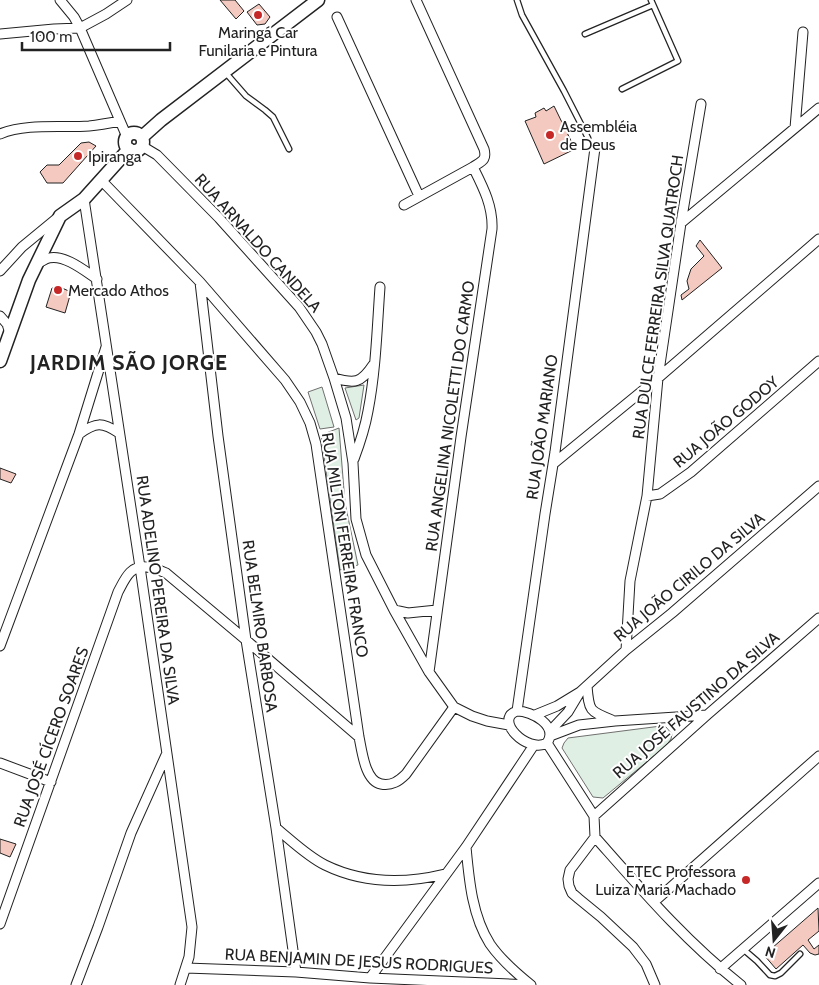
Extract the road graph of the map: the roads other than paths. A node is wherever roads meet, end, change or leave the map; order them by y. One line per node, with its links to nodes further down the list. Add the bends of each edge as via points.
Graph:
1 (60, 0): 8 (street)
2 (127, 0): 8 (street)
3 (318, 0): 12 (street)
4 (416, 0): 24 (street, via 486,154)
5 (517, 0): 19 (lane, via 522,16)
6 (652, 2): 11 (lane); 13 (lane, via 678,61)
7 (337, 17): 26 (street)
8 (80, 28): 10 (street); 16 (street)
9 (802, 32): 17 (street)
10 (0, 34)
11 (585, 34)
12 (224, 71): 20 (street, via 161,120); 23 (lane, via 246,96 273,117)
13 (622, 89)
14 (701, 104): 30 (street, RUA DULCE FERREIRA SILVA QUATROCH)
15 (819, 108): 17 (street)
16 (120, 121): 18 (street, via 91,126 28,128); 21 (street)
17 (795, 128): 30 (street)
18 (0, 134)
19 (588, 138)
20 (142, 142): 21 (street, via 140,135 134,133); 43 (street, RUA ARNALDO CANDELA, via 219,218 299,307 322,344)
21 (128, 143): 25 (street)
22 (595, 148): 48 (street, RUA JOÃO MARIANO)
23 (289, 149)
24 (473, 167): 26 (street); 53 (street, RUA ANGELINA NICOLETTI DO CARMO, via 491,209 492,229)
25 (101, 180): 27 (street); 35 (street, RUA MILTON FERREIRA FRANCO)
26 (419, 196): 28 (street)
27 (84, 199): 29 (street); 34 (street, RUA ADELINO PEREIRA DA SILVA)
28 (404, 205)
29 (60, 216): 32 (street); 33 (street, via 22,247)
30 (681, 223): 44 (street, RUA DULCE FERREIRA SILVA QUATROCH)
31 (819, 239): 44 (street)
32 (38, 263): 34 (street, via 51,258 65,260); 38 (street)
33 (0, 271)
34 (97, 279): 39 (street, RUA ADELINO PEREIRA DA SILVA)
35 (200, 282): 55 (street, RUA BELMIRO BARBOSA); 66 (street, RUA MILTON FERREIRA FRANCO, via 285,380 310,423 316,444)
36 (380, 287): 42 (street)
37 (0, 316): 38 (street)
38 (10, 333): 40 (street)
39 (107, 344): 45 (street, RUA ADELINO PEREIRA DA SILVA); 46 (street)
40 (0, 361)
41 (819, 361): 50 (street, RUA JOÃO GODOY, via 691,472 660,494)
42 (375, 362): 43 (street, via 361,379 353,382); 47 (street, via 362,438)
43 (334, 378): 47 (street, RUA ARNALDO CANDELA, via 346,418)
44 (658, 378): 48 (street); 50 (street, RUA DULCE FERREIRA SILVA QUATROCH)
45 (120, 433): 46 (street, via 101,424); 51 (street, RUA ADELINO PEREIRA DA SILVA)
46 (79, 434): 56 (street)
47 (353, 463): 52 (street, RUA ARNALDO CANDELA, via 359,532 366,555)
48 (553, 464): 61 (street, RUA JOÃO MARIANO)
49 (819, 486): 57 (street, RUA JOÃO CIRILO DA SILVA)
50 (647, 496): 57 (street, RUA DULCE FERREIRA SILVA QUATROCH, via 630,581)
51 (140, 567): 55 (street, via 166,573); 69 (street, RUA ADELINO PEREIRA DA SILVA); 72 (street, RUA JOSÉ CÍCERO SOARES, via 129,573 118,592)
52 (394, 610): 53 (street, via 408,613); 58 (street, RUA ARNALDO CANDELA)
53 (438, 610): 58 (street, RUA ANGELINA NICOLETTI DO CARMO)
54 (819, 618): 63 (street, RUA JOSÉ FAUSTINO DA SILVA)
55 (246, 640): 66 (street); 74 (street, RUA BELMIRO BARBOSA)
56 (0, 646)
57 (626, 650): 59 (street, RUA JOÃO CIRILO DA SILVA)
58 (429, 672): 60 (street, RUA ARNALDO CANDELA)
59 (584, 689): 62 (street, RUA JOÃO CIRILO DA SILVA); 64 (street, via 596,714); 67 (street, RUA JOÃO CIRILO DA SILVA)
60 (454, 707): 65 (street, RUA ARNALDO CANDELA, via 472,716); 66 (street, RUA MILTON FERREIRA FRANCO, via 406,774 392,784 377,783 371,778)
61 (517, 711): 62 (street); 65 (street, via 510,717)
62 (535, 715): 67 (street, via 546,725)
63 (706, 715): 64 (street); 73 (street, RUA JOSÉ FAUSTINO DA SILVA)
64 (615, 721): 67 (street, via 579,725)
65 (509, 726): 68 (street, via 517,736)
66 (359, 737)
67 (549, 737): 68 (street, via 540,746); 73 (street)
68 (534, 746): 76 (street)
69 (167, 754): 83 (street, RUA ADELINO PEREIRA DA SILVA, via 192,927); 87 (street, via 131,834)
70 (819, 756): 79 (street)
71 (0, 763): 72 (street)
72 (51, 782): 80 (street, RUA JOSÉ CÍCERO SOARES)
73 (594, 816): 75 (street)
74 (276, 828): 77 (street, via 324,864 350,875 399,881); 85 (street, RUA BELMIRO BARBOSA)
75 (595, 837): 79 (street); 90 (street, via 570,870 569,886 572,893 601,917 646,964)
76 (466, 847): 77 (street); 89 (street, via 476,912 489,943)
77 (445, 874): 86 (street)
78 (819, 883): 81 (street)
79 (654, 902): 84 (street)
80 (0, 924)
81 (743, 949): 82 (lane, via 775,976); 84 (street)
82 (800, 954)
83 (186, 968): 85 (street, RUA BENJAMIN DE JESUS RODRIGUES); 88 (street, RUA ADELINO PEREIRA DA SILVA)
84 (720, 968): 91 (street)
85 (296, 972): 86 (street, RUA BENJAMIN DE JESUS RODRIGUES)
86 (370, 978): 89 (street, RUA BENJAMIN DE JESUS RODRIGUES)
87 (76, 985)
88 (180, 985)
89 (531, 985)
90 (655, 985)
91 (741, 985)

